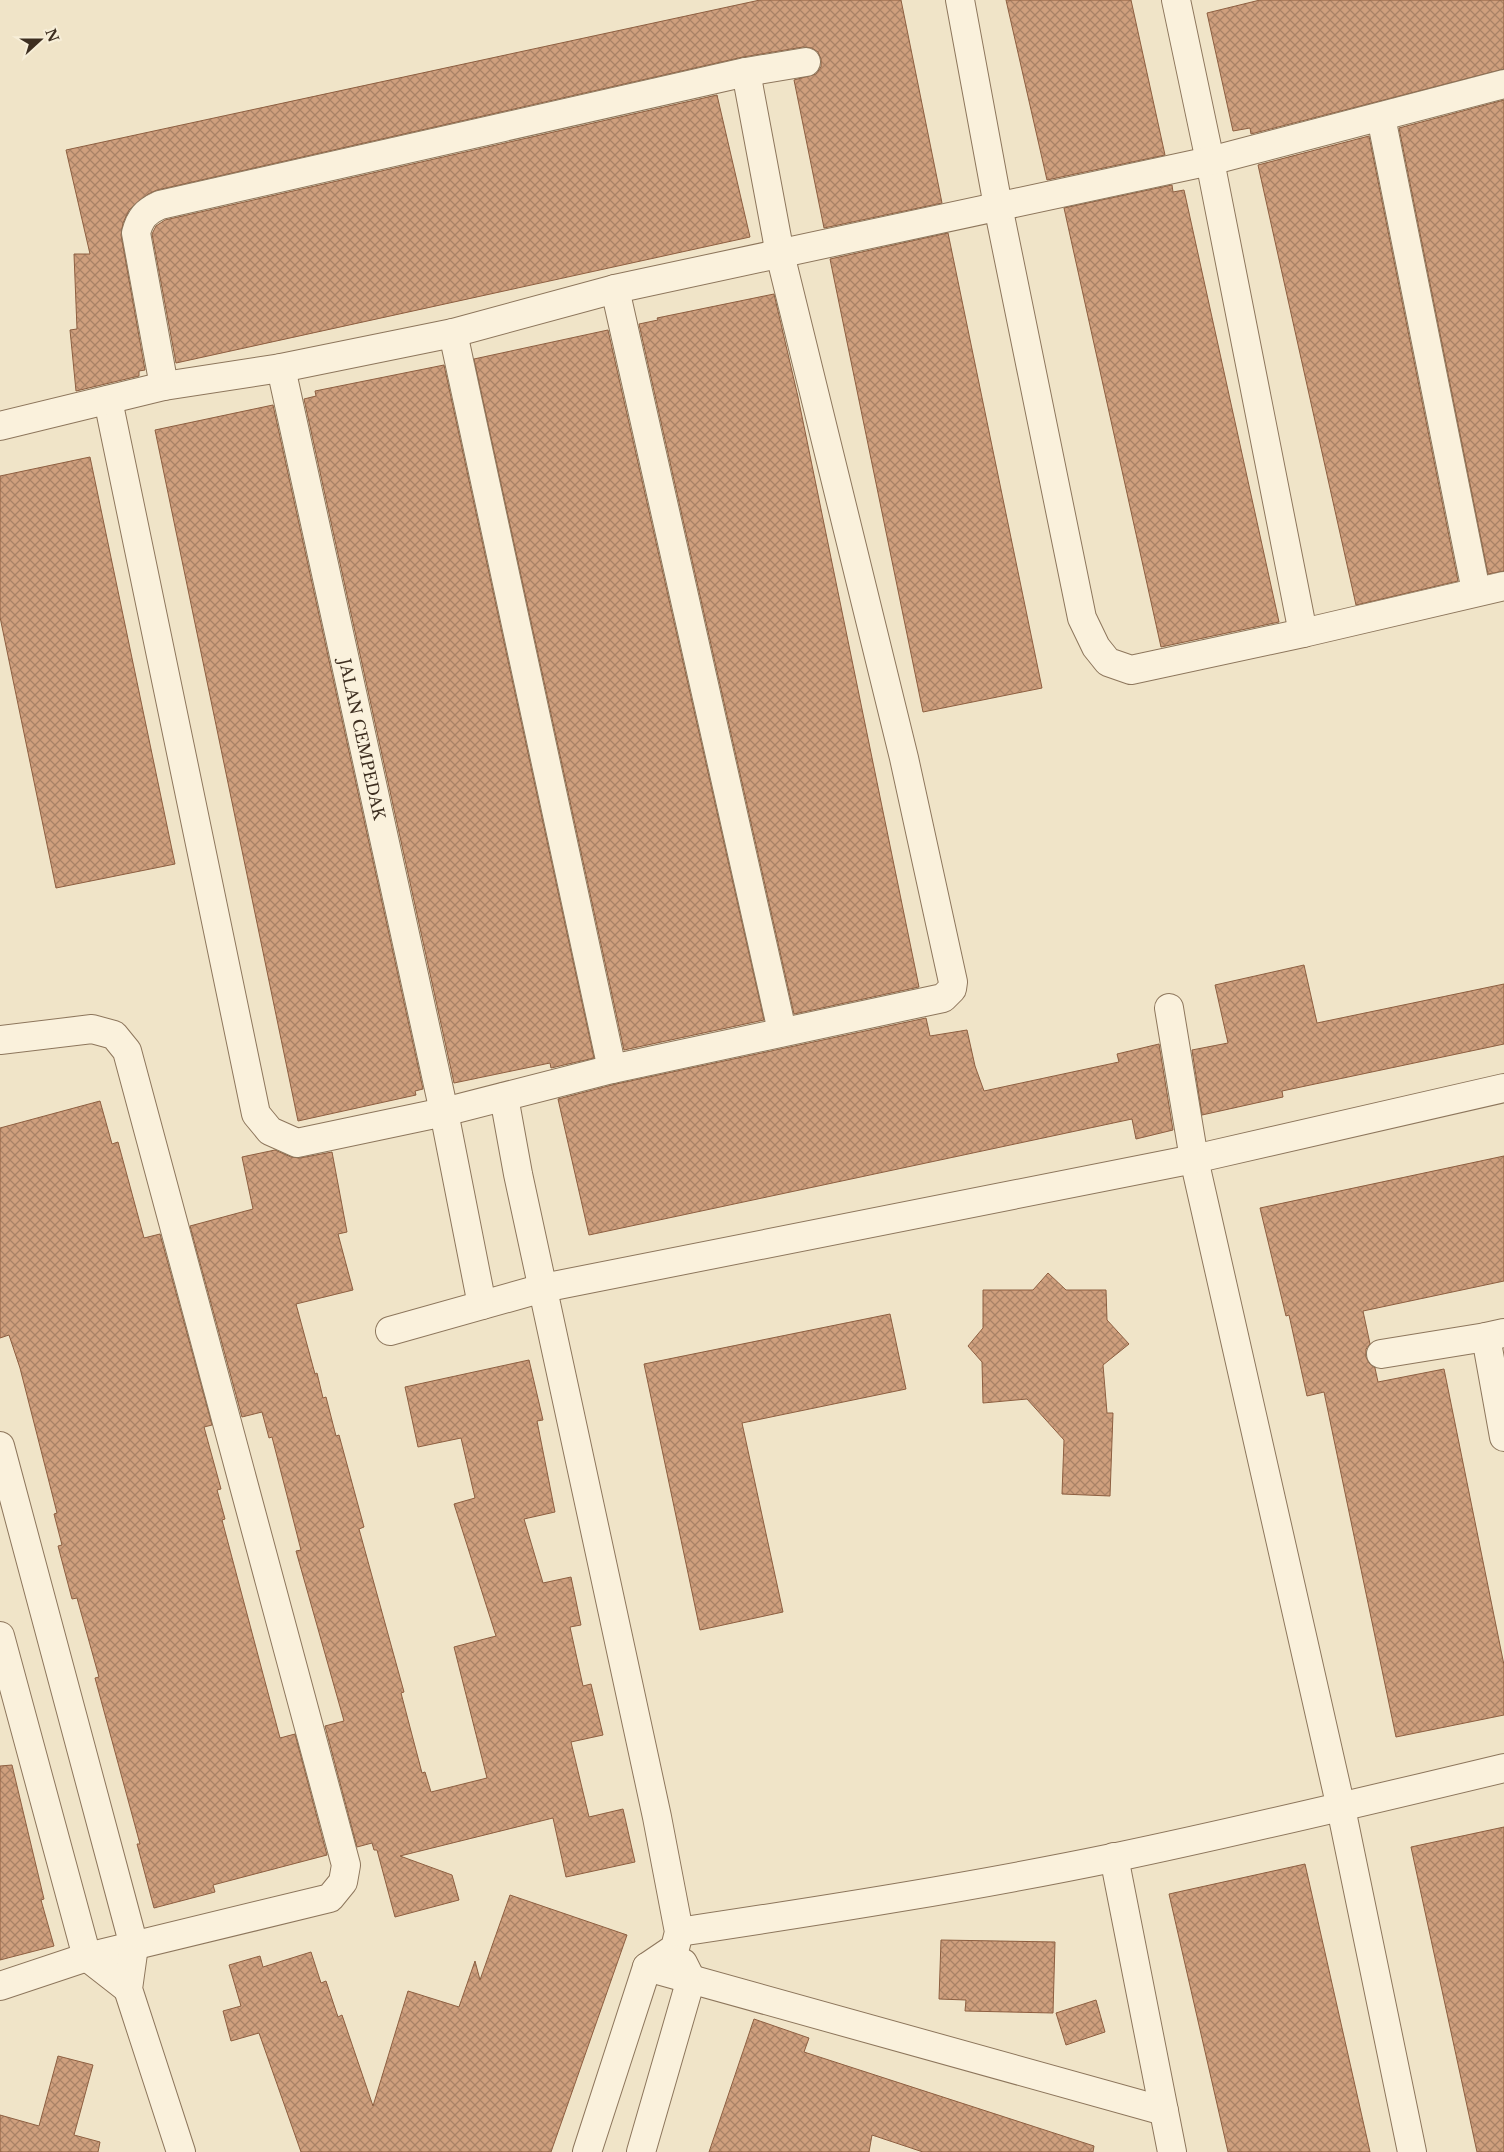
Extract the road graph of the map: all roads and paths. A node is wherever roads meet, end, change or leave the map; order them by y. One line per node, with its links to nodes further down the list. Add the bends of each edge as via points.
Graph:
1 (960, 0): 8 (street)
2 (1176, 0): 7 (street)
3 (806, 62): 4 (street)
4 (746, 72): 9 (street); 13 (street, via 147,210 136,233)
5 (1504, 84): 6 (street)
6 (1382, 117): 7 (street); 17 (street)
7 (1210, 161): 8 (street); 18 (street)
8 (998, 206): 9 (street); 18 (street, via 1082,618 1096,648 1108,662 1131,670)
9 (780, 254): 10 (street); 20 (street, via 904,758 953,982 952,990 943,998)
10 (615, 289): 11 (street); 20 (street)
11 (453, 333): 12 (street); 22 (street)
12 (280, 368): 13 (street); 25 (street, JALAN CEMPEDAK)
13 (164, 386): 14 (street)
14 (108, 400): 15 (street); 25 (street, via 256,1114 270,1130 297,1143)
15 (0, 426)
16 (1504, 586): 17 (street)
17 (1476, 591): 18 (street)
18 (1302, 633)
19 (1169, 1008): 26 (street)
20 (782, 1031): 22 (street)
21 (0, 1040): 40 (street, via 92,1028 114,1035 127,1051 346,1864 343,1882 330,1898)
22 (612, 1069): 24 (street)
23 (1504, 1088): 26 (street)
24 (504, 1097): 25 (street); 27 (street)
25 (444, 1112): 28 (street, JALAN CEMPEDAK)
26 (1194, 1159): 27 (street); 37 (street)
27 (543, 1288): 28 (street); 39 (street, via 657,1817)
28 (482, 1305): 29 (street)
29 (390, 1331)
30 (1495, 1335): 31 (street); 32 (street)
31 (1381, 1354)
32 (1504, 1437)
33 (0, 1446): 34 (street)
34 (6, 1491): 40 (street)
35 (0, 1636): 41 (street)
36 (1504, 1768): 37 (street)
37 (1341, 1808): 38 (street); 51 (street)
38 (1114, 1857): 39 (street); 46 (street)
39 (677, 1940): 42 (street); 43 (street)
40 (134, 1946): 41 (street); 45 (street)
41 (87, 1957): 44 (street); 45 (street)
42 (648, 1967): 43 (street); 47 (street)
43 (691, 1979): 46 (street); 49 (street)
44 (0, 1986)
45 (128, 1989): 48 (street)
46 (1164, 2110): 50 (street)
47 (593, 2150)
48 (181, 2152)
49 (641, 2152)
50 (1172, 2152)
51 (1412, 2152)

